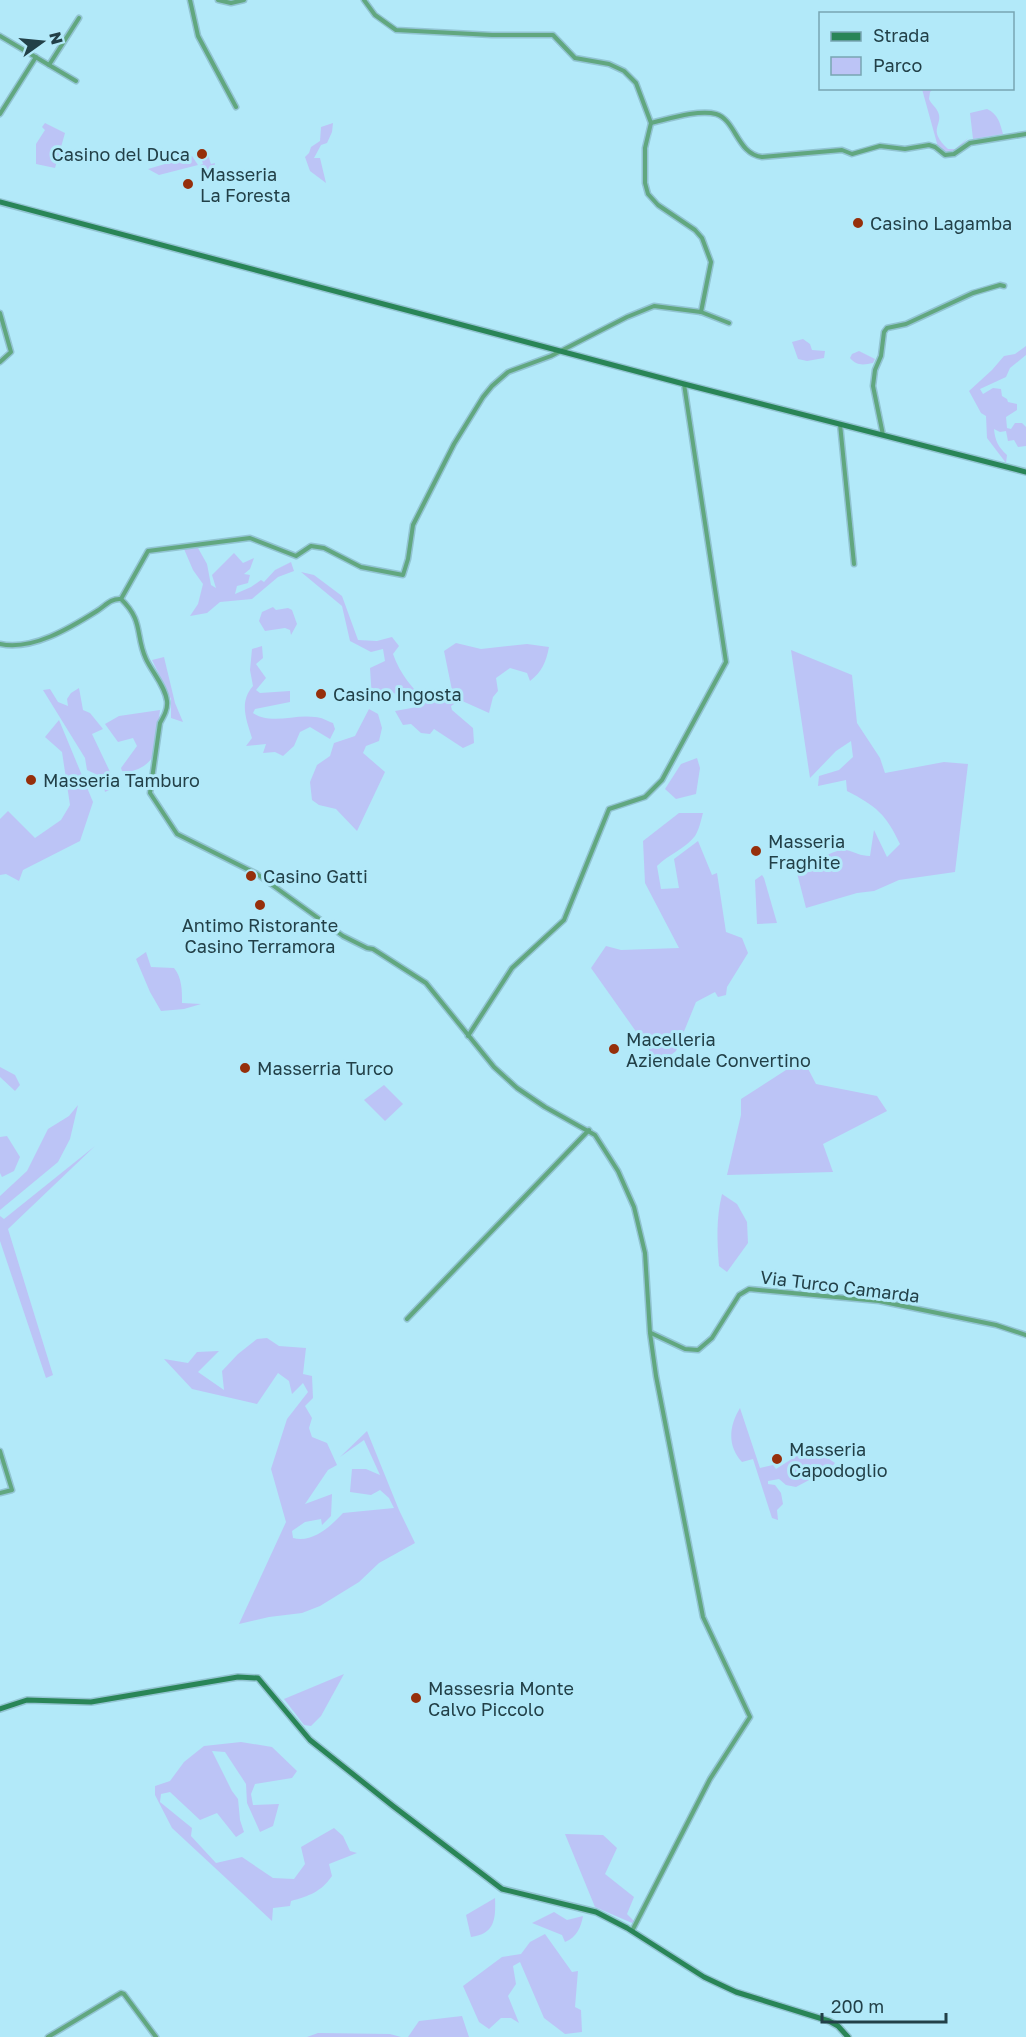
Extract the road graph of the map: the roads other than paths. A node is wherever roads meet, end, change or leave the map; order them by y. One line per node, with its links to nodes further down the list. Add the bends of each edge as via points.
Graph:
1 (190, 0): 10 (street, via 198,36)
2 (218, 0): 3 (street)
3 (244, 0)
4 (364, 0): 12 (street, via 375,15 396,30 553,35 574,58 609,64 624,71 636,83)
5 (79, 18): 8 (street)
6 (0, 36): 7 (street)
7 (36, 57): 8 (street); 11 (street)
8 (49, 65): 9 (street)
9 (76, 81)
10 (236, 107)
11 (0, 114)
12 (651, 123): 13 (street, via 716,114 727,121 743,146 762,157 842,150 852,154 880,146 905,149 929,145 945,155 970,143); 16 (street, via 645,148 648,194 695,230 711,262)
13 (1026, 134)
14 (0, 202): 19 (main road)
15 (1004, 286): 23 (street, via 974,293 884,332 873,386)
16 (701, 312): 18 (street); 19 (street, via 654,306)
17 (0, 313): 20 (street, via 11,352)
18 (729, 323)
19 (561, 351): 21 (main road); 26 (street, via 508,372 483,397 413,525 403,575 361,567 324,548 311,546 296,556 250,538 148,551)
20 (0, 362)
21 (684, 384): 22 (main road); 28 (street, via 726,662 662,780 645,797 609,809 564,920 512,968)
22 (840, 424): 23 (main road); 25 (street)
23 (883, 436): 24 (main road)
24 (1026, 472)
25 (854, 564)
26 (122, 599): 27 (street, via 112,600 44,638 17,646); 28 (street, via 136,618 145,657 167,700 150,793 173,830 257,873 343,936 373,949 426,983)
27 (0, 644)
28 (468, 1036): 29 (street, via 494,1067 528,1096)
29 (589, 1130): 30 (street); 31 (street, via 618,1171 634,1207 645,1253)
30 (407, 1319)
31 (650, 1333): 32 (street, Via Turco Camarda, via 685,1349 698,1350 712,1338 739,1295 749,1289 879,1301); 36 (street, via 702,1617 750,1717 710,1779)
32 (1026, 1335)
33 (0, 1451): 34 (street, via 12,1490)
34 (0, 1493)
35 (0, 1709): 36 (main road, via 27,1700 91,1702 238,1677 258,1678 310,1740 502,1889 596,1912)
36 (632, 1931): 39 (main road, via 704,1977 736,1992 829,2021)
37 (48, 2037): 38 (street, via 121,1993)
38 (156, 2037)
39 (848, 2037)

